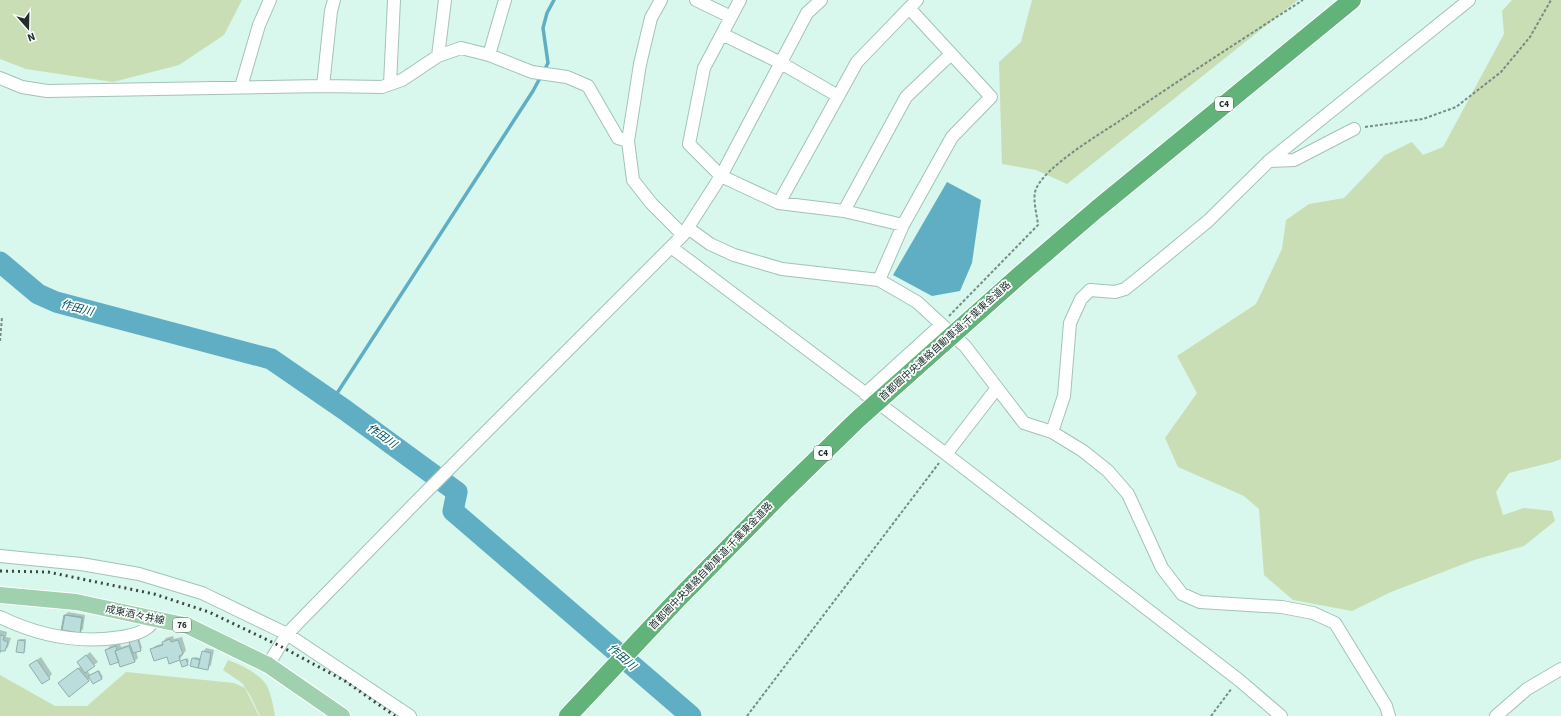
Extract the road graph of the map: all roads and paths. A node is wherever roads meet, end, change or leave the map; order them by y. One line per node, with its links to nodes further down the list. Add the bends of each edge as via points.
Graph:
1 (270, 0): 24 (street, via 259,25)
2 (334, 0): 23 (street)
3 (394, 0): 22 (street)
4 (445, 0): 19 (street)
5 (505, 0): 18 (street)
6 (661, 0): 27 (street, via 651,18 640,64)
7 (696, 0): 15 (street)
8 (740, 0): 15 (street)
9 (821, 0): 20 (street, via 807,13)
10 (1303, 0): 37 (path, via 1075,150 1045,175 1034,195 1038,225)
11 (1352, 0): 53 (highway, 首都圏中央連絡自動車道;千葉東金道路 / C4, bridge, via 1015,278 857,420 687,590)
12 (1469, 0): 28 (street)
13 (1551, 0): 26 (path, via 1530,37 1501,72 1456,107 1423,119)
14 (913, 4): 17 (street); 25 (street, via 857,62)
15 (731, 17): 16 (street)
16 (722, 34): 20 (street); 29 (street, via 704,68 689,144)
17 (951, 54): 31 (street, via 906,97); 32 (street, via 991,96 952,137)
18 (489, 55): 19 (street, via 461,48); 27 (street, via 532,72 567,77 588,86 618,138)
19 (438, 56): 22 (street, via 402,80)
20 (781, 63): 25 (street); 29 (street)
21 (0, 78): 24 (street, via 22,87 47,91)
22 (390, 84): 23 (street, via 382,87)
23 (323, 86): 24 (street)
24 (241, 87)
25 (838, 96): 30 (street)
26 (1354, 129): 28 (street, via 1294,160)
27 (628, 141): 33 (street, via 633,180 651,203)
28 (1269, 161): 41 (street, via 1208,221 1125,289 1115,292 1090,290 1081,299 1070,323 1064,396)
29 (721, 176): 30 (street); 33 (street)
30 (779, 203): 31 (street)
31 (844, 211): 32 (street)
32 (904, 225): 35 (street)
33 (685, 232): 34 (street); 35 (street, via 734,255 782,269)
34 (671, 247): 40 (street); 47 (street)
35 (879, 280): 37 (street, via 917,302)
36 (2, 317): 38 (path)
37 (941, 324): 39 (street, via 965,346); 40 (street)
38 (0, 341)
39 (997, 388): 41 (street, via 1024,423); 42 (street)
40 (865, 394): 42 (street)
41 (1052, 432): 57 (street, via 1108,470 1128,494 1162,568 1182,594 1200,602 1282,607 1313,613 1335,623 1386,706)
42 (946, 454): 50 (street); 54 (path)
43 (0, 556): 47 (street, via 81,564 139,574 202,593)
44 (0, 595): 46 (main road, 成東酒々井線 / 76, via 76,602)
45 (0, 617): 46 (street, via 21,628 83,640 133,635 147,628)
46 (156, 619): 48 (main road, 成東酒々井線 / 76, via 188,626)
47 (287, 634): 48 (street); 52 (street)
48 (268, 665): 51 (main road, 成東酒々井線 / 76)
49 (1561, 669): 58 (street, via 1527,689)
50 (1239, 680): 55 (path); 56 (street)
51 (342, 716)
52 (410, 716)
53 (568, 716)
54 (747, 716)
55 (1211, 716)
56 (1281, 716)
57 (1388, 716)
58 (1496, 716)

